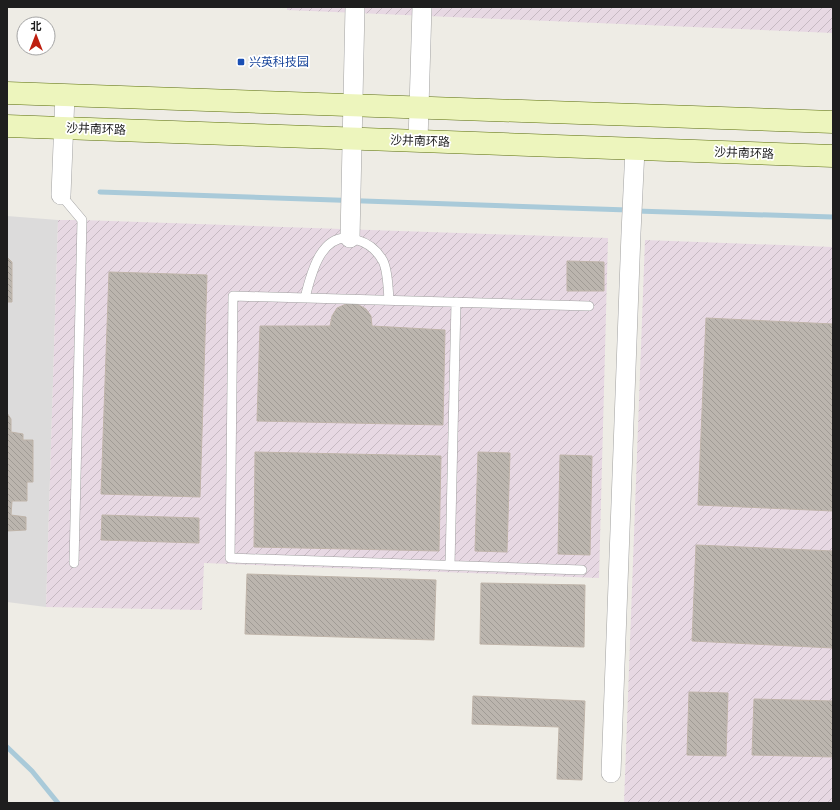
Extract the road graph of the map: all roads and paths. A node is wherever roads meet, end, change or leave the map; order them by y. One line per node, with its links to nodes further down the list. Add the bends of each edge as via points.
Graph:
1 (356, 7): 5 (street)
2 (422, 7): 6 (street)
3 (7, 93): 4 (main road)
4 (65, 95): 5 (main road); 9 (street)
5 (353, 105): 6 (main road); 10 (street)
6 (420, 108): 7 (main road); 11 (street)
7 (833, 122)
8 (7, 126): 9 (main road, 沙井南环路)
9 (64, 128): 10 (main road, 沙井南环路); 14 (street)
10 (352, 138): 11 (main road, 沙井南环路); 15 (street)
11 (418, 141): 12 (main road, 沙井南环路)
12 (635, 149): 13 (main road, 沙井南环路); 23 (street)
13 (833, 156)
14 (61, 195): 20 (lane, via 82,220)
15 (350, 238): 16 (lane, via 337,240 324,249 311,274); 17 (lane, via 376,250 384,262)
16 (305, 298): 17 (lane); 21 (lane, via 233,296 230,558)
17 (389, 300): 18 (lane)
18 (456, 302): 19 (lane); 21 (lane)
19 (589, 306)
20 (74, 563)
21 (450, 565): 22 (lane)
22 (582, 570)
23 (611, 773)

